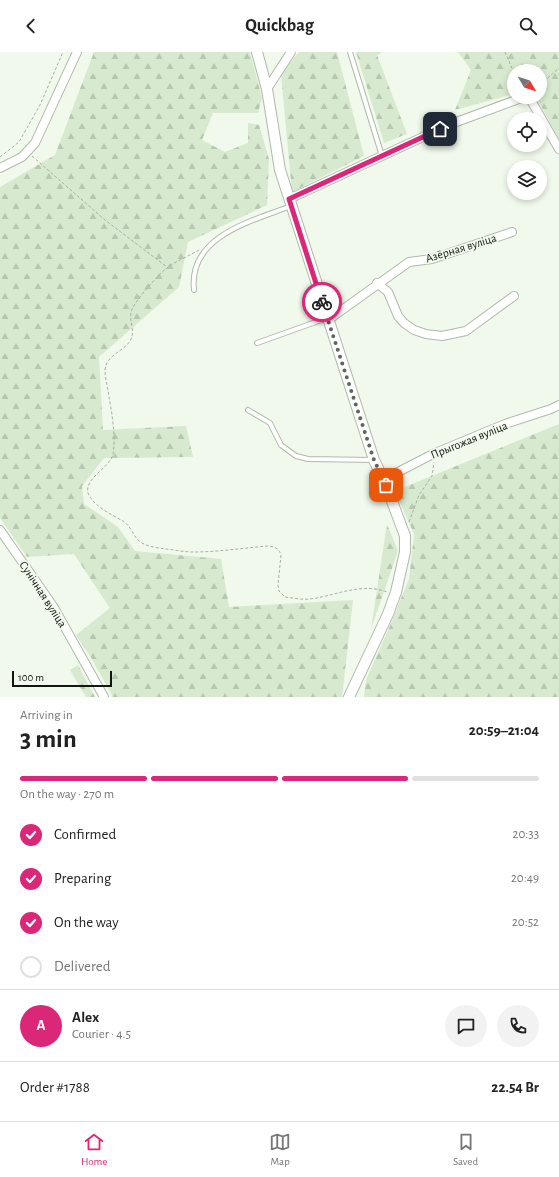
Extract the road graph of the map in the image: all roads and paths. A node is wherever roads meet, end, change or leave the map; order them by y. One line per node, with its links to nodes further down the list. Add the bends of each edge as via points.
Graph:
1 (63, 52): 16 (path, via 40,105 19,142)
2 (77, 52): 14 (street, via 40,135)
3 (257, 52): 10 (street)
4 (291, 52): 10 (street)
5 (350, 52): 15 (lane)
6 (505, 52): 7 (path)
7 (510, 64)
8 (559, 68): 9 (path)
9 (547, 79)
10 (267, 89): 18 (street, via 280,170)
11 (507, 103): 15 (street, via 451,124)
12 (533, 104): 13 (street)
13 (559, 150)
14 (27, 152): 17 (street); 21 (path, via 105,220)
15 (382, 156): 18 (street)
16 (0, 157)
17 (0, 168)
18 (290, 202): 23 (lane, via 215,240 204,252 195,269); 25 (street)
19 (512, 232): 22 (street, Азёрная вуліца, via 432,258 409,262)
20 (202, 248): 21 (path)
21 (168, 268): 34 (path, via 135,304 131,313 131,340 125,348 112,356 105,368 111,405 113,456 91,480 88,494 104,510 128,524 135,537 142,543 192,552 268,546 275,548 281,555 279,591 285,597 309,599 359,588 382,590)
22 (377, 283): 24 (street, via 388,292 398,316 404,323 414,330 442,336 466,331); 25 (street)
23 (194, 290)
24 (514, 296)
25 (328, 319): 26 (lane); 30 (street)
26 (257, 343)
27 (559, 405): 29 (street, Прыгожая вуліца, via 504,424)
28 (248, 410): 30 (lane, via 270,423 281,446 296,456 308,460)
29 (435, 453): 31 (street, Прыгожая вуліца, via 398,472); 33 (path, via 432,476 419,495)
30 (374, 460): 31 (street)
31 (386, 485): 33 (street)
32 (0, 530): 35 (street, Сунічная вуліца, via 52,606)
33 (405, 536): 34 (street, via 405,552)
34 (395, 596): 36 (street)
35 (104, 697)
36 (349, 697)

